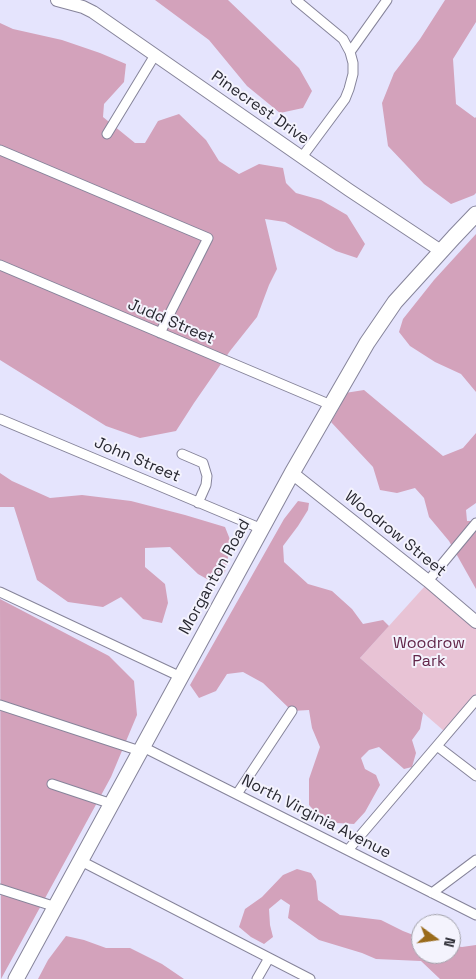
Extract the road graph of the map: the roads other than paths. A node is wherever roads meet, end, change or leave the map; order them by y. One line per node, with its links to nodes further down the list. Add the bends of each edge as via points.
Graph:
1 (57, 0): 5 (street, Pinecrest Drive, via 93,12)
2 (296, 0): 4 (street, via 343,39)
3 (387, 0): 4 (street)
4 (350, 52): 8 (street, via 353,74 345,99)
5 (155, 55): 6 (street); 8 (street, Pinecrest Drive)
6 (107, 134)
7 (0, 150): 12 (street, via 208,238)
8 (302, 157): 10 (street, Pinecrest Drive)
9 (476, 214): 10 (main road, Morganton Road)
10 (441, 251): 13 (main road, Morganton Road, via 382,320)
11 (0, 266): 12 (street, Judd Street)
12 (160, 333): 13 (street, Judd Street)
13 (330, 405): 16 (main road, Morganton Road)
14 (0, 419): 17 (street, John Street)
15 (182, 454): 17 (street, via 203,463 206,485)
16 (292, 473): 19 (main road, Morganton Road); 20 (street, Woodrow Street)
17 (198, 503): 19 (street, John Street)
18 (476, 523): 20 (street)
19 (262, 529): 23 (main road, Morganton Road)
20 (428, 581): 22 (street, Woodrow Street)
21 (0, 592): 23 (street)
22 (476, 622)
23 (181, 677): 28 (main road, Morganton Road)
24 (476, 700): 27 (street)
25 (0, 705): 28 (street, North Virginia Avenue)
26 (292, 711): 31 (street)
27 (437, 746): 29 (street); 33 (street)
28 (142, 749): 31 (street, North Virginia Avenue); 32 (main road, Morganton Road)
29 (476, 776)
30 (52, 784): 32 (street)
31 (236, 794): 33 (street, North Virginia Avenue)
32 (112, 804): 35 (main road, Morganton Road)
33 (348, 850): 37 (street, North Virginia Avenue)
34 (476, 860): 37 (street)
35 (81, 861): 38 (main road, Morganton Road); 40 (street)
36 (0, 889): 38 (street)
37 (432, 892): 39 (street, North Virginia Avenue)
38 (56, 907): 41 (main road, Morganton Road)
39 (476, 915)
40 (268, 958): 42 (street); 43 (street)
41 (16, 979)
42 (258, 979)
43 (310, 979)

